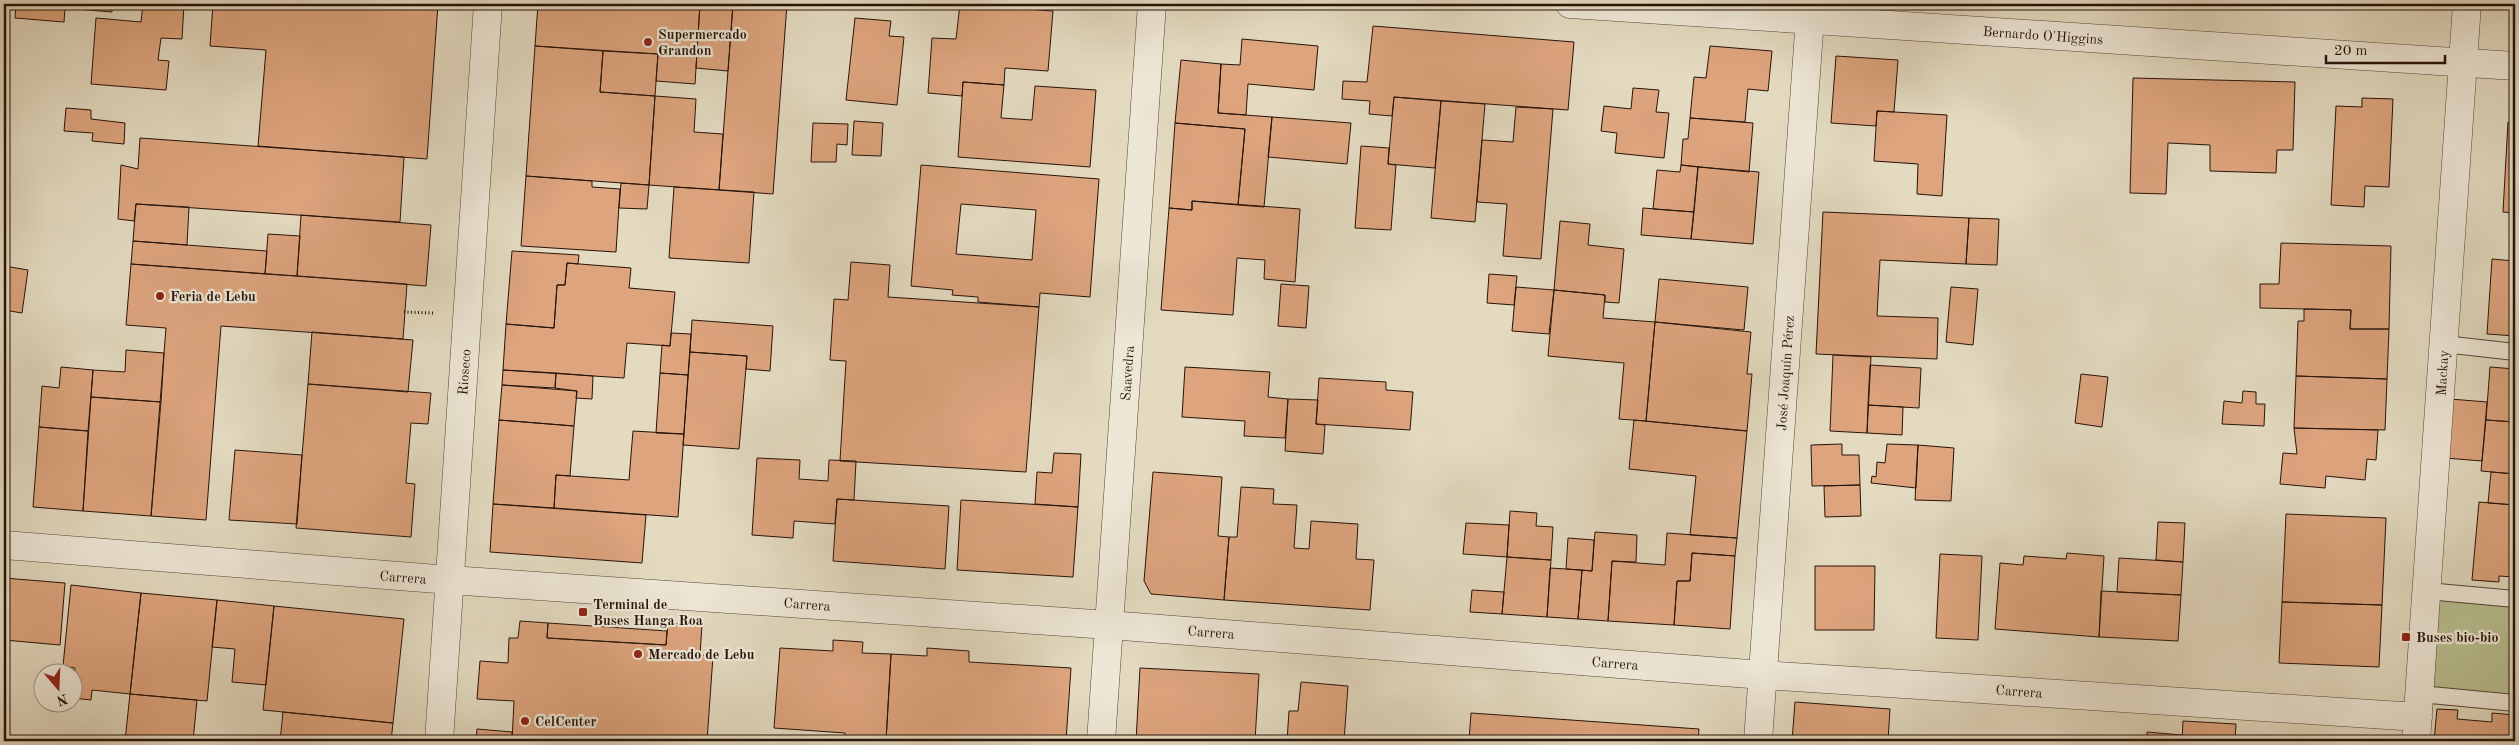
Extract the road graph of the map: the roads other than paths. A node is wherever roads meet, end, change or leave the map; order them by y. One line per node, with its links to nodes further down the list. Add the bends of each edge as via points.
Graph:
1 (488, 4): 11 (street, Rioseco)
2 (1152, 4): 14 (street, Saavedra)
3 (1570, 4): 5 (street, Bernardo O'Higgins)
4 (2467, 4): 6 (street, Mackay)
5 (1810, 12): 6 (street, Bernardo O'Higgins); 15 (street, José Joaquín Pérez)
6 (2463, 63): 7 (street, Bernardo O'Higgins); 8 (street, Mackay)
7 (2515, 66)
8 (2444, 344): 9 (lane); 12 (street, Mackay)
9 (2515, 352)
10 (4, 545): 11 (street, Carrera)
11 (450, 580): 14 (street, Carrera); 18 (street, Rioseco)
12 (2427, 591): 13 (lane); 17 (street, Mackay)
13 (2515, 599)
14 (1109, 625): 15 (street, Carrera); 19 (street, Saavedra)
15 (1763, 675): 17 (street, Carrera); 20 (street, José Joaquín Pérez)
16 (2515, 703): 17 (lane)
17 (2418, 717)
18 (439, 741)
19 (1101, 741)
20 (1758, 741)

